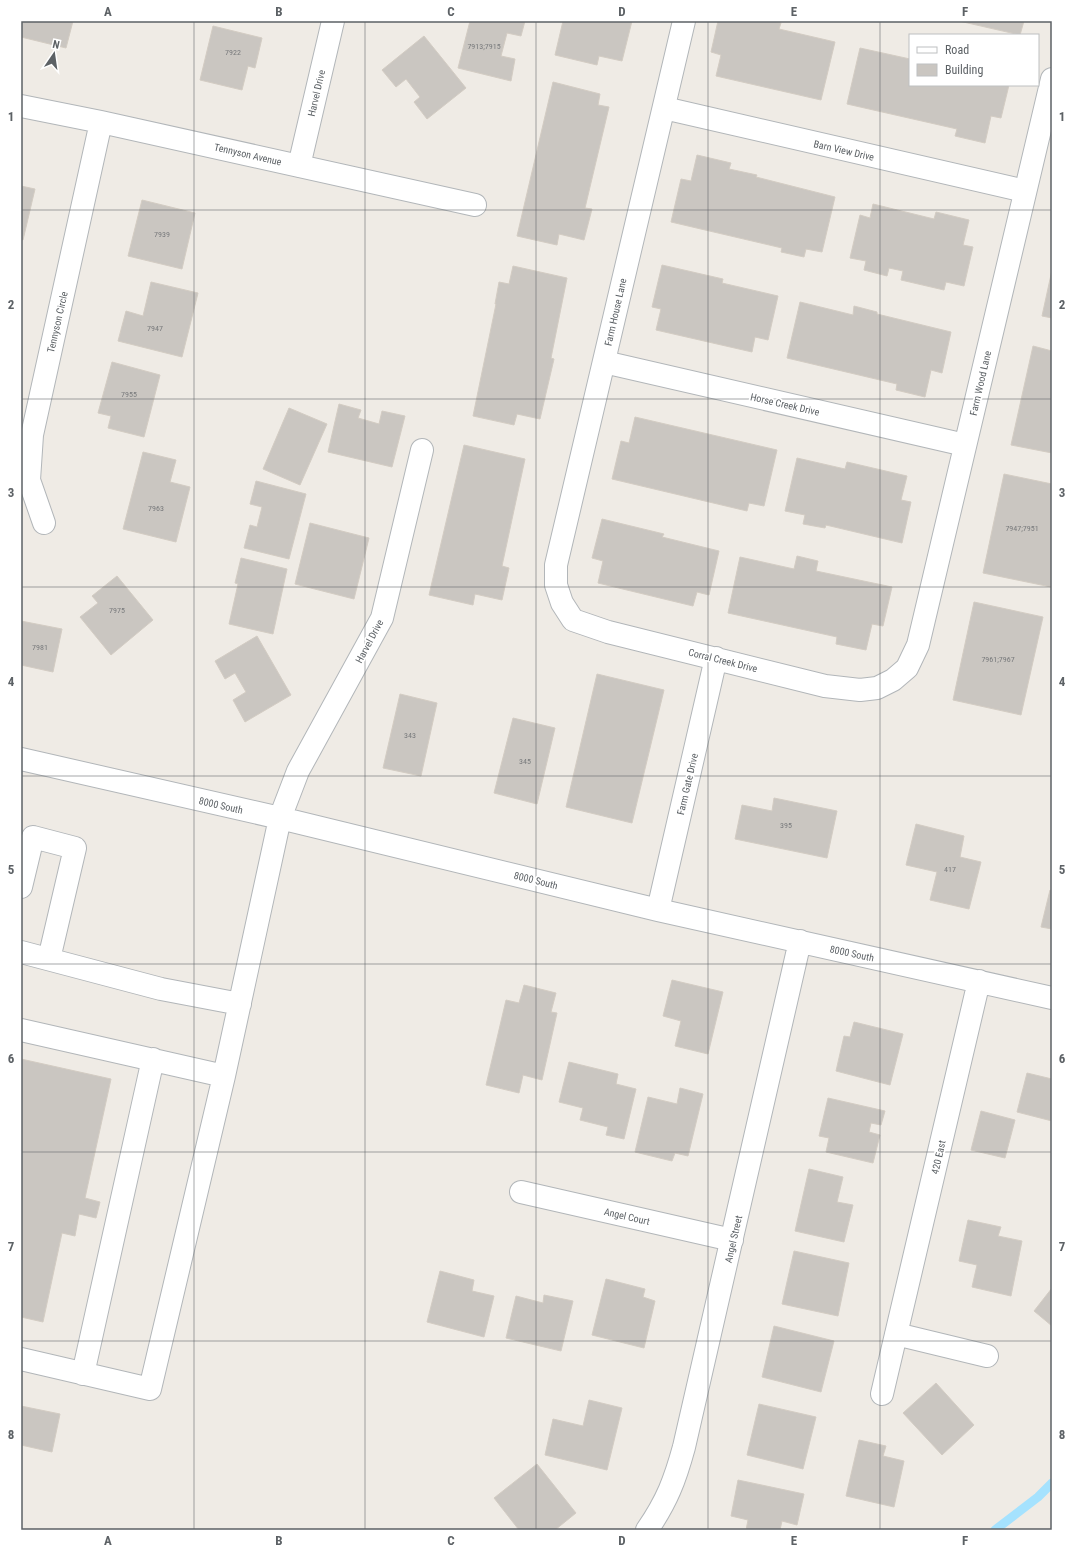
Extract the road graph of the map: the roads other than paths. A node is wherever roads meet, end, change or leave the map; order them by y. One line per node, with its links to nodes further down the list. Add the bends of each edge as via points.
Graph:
1 (332, 21): 7 (street, Harvel Drive)
2 (684, 21): 5 (street, Farm House Lane)
3 (1052, 79): 8 (street, Farm Wood Lane)
4 (21, 106): 6 (street, Tennyson Avenue)
5 (664, 108): 8 (street, Barn View Drive); 10 (street, Farm House Lane)
6 (101, 122): 7 (street, Tennyson Avenue); 13 (street, Tennyson Circle, via 32,435 29,480)
7 (299, 166): 9 (street, Tennyson Avenue)
8 (1025, 191): 11 (street, Farm Wood Lane)
9 (475, 205)
10 (604, 362): 11 (street, Horse Creek Drive); 14 (street, Farm House Lane, via 556,565 556,585)
11 (965, 445): 16 (street, Farm Wood Lane, via 918,645 907,668)
12 (422, 450): 18 (street, Harvel Drive, via 382,618 298,771)
13 (44, 523)
14 (562, 603): 15 (street, Corral Creek Drive, via 573,620 608,632)
15 (716, 658): 16 (street, Corral Creek Drive, via 825,686 860,690 877,688); 20 (street, Farm Gate Drive)
16 (893, 680)
17 (21, 760): 18 (street, 8000 South)
18 (280, 818): 20 (street, 8000 South); 26 (street, Harvel Drive)
19 (21, 887): 23 (street, via 32,837 75,848)
20 (658, 910): 21 (street, 8000 South)
21 (800, 942): 24 (street, 8000 South); 31 (street, Angel Street)
22 (21, 952): 23 (street)
23 (48, 959): 26 (street, via 161,989)
24 (979, 981): 25 (street, 8000 South); 32 (street, 420 East)
25 (1052, 998)
26 (240, 1004): 29 (street, Harvel Drive)
27 (21, 1030): 28 (street)
28 (153, 1060): 29 (street); 35 (street)
29 (224, 1076): 35 (street, Harvel Drive, via 150,1388)
30 (521, 1192): 31 (street, Angel Court)
31 (732, 1240): 37 (street, Angel Street, via 675,1480 661,1510)
32 (896, 1334): 33 (street); 36 (street, 420 East)
33 (987, 1356)
34 (21, 1358): 35 (street)
35 (83, 1374)
36 (882, 1394)
37 (647, 1530)

